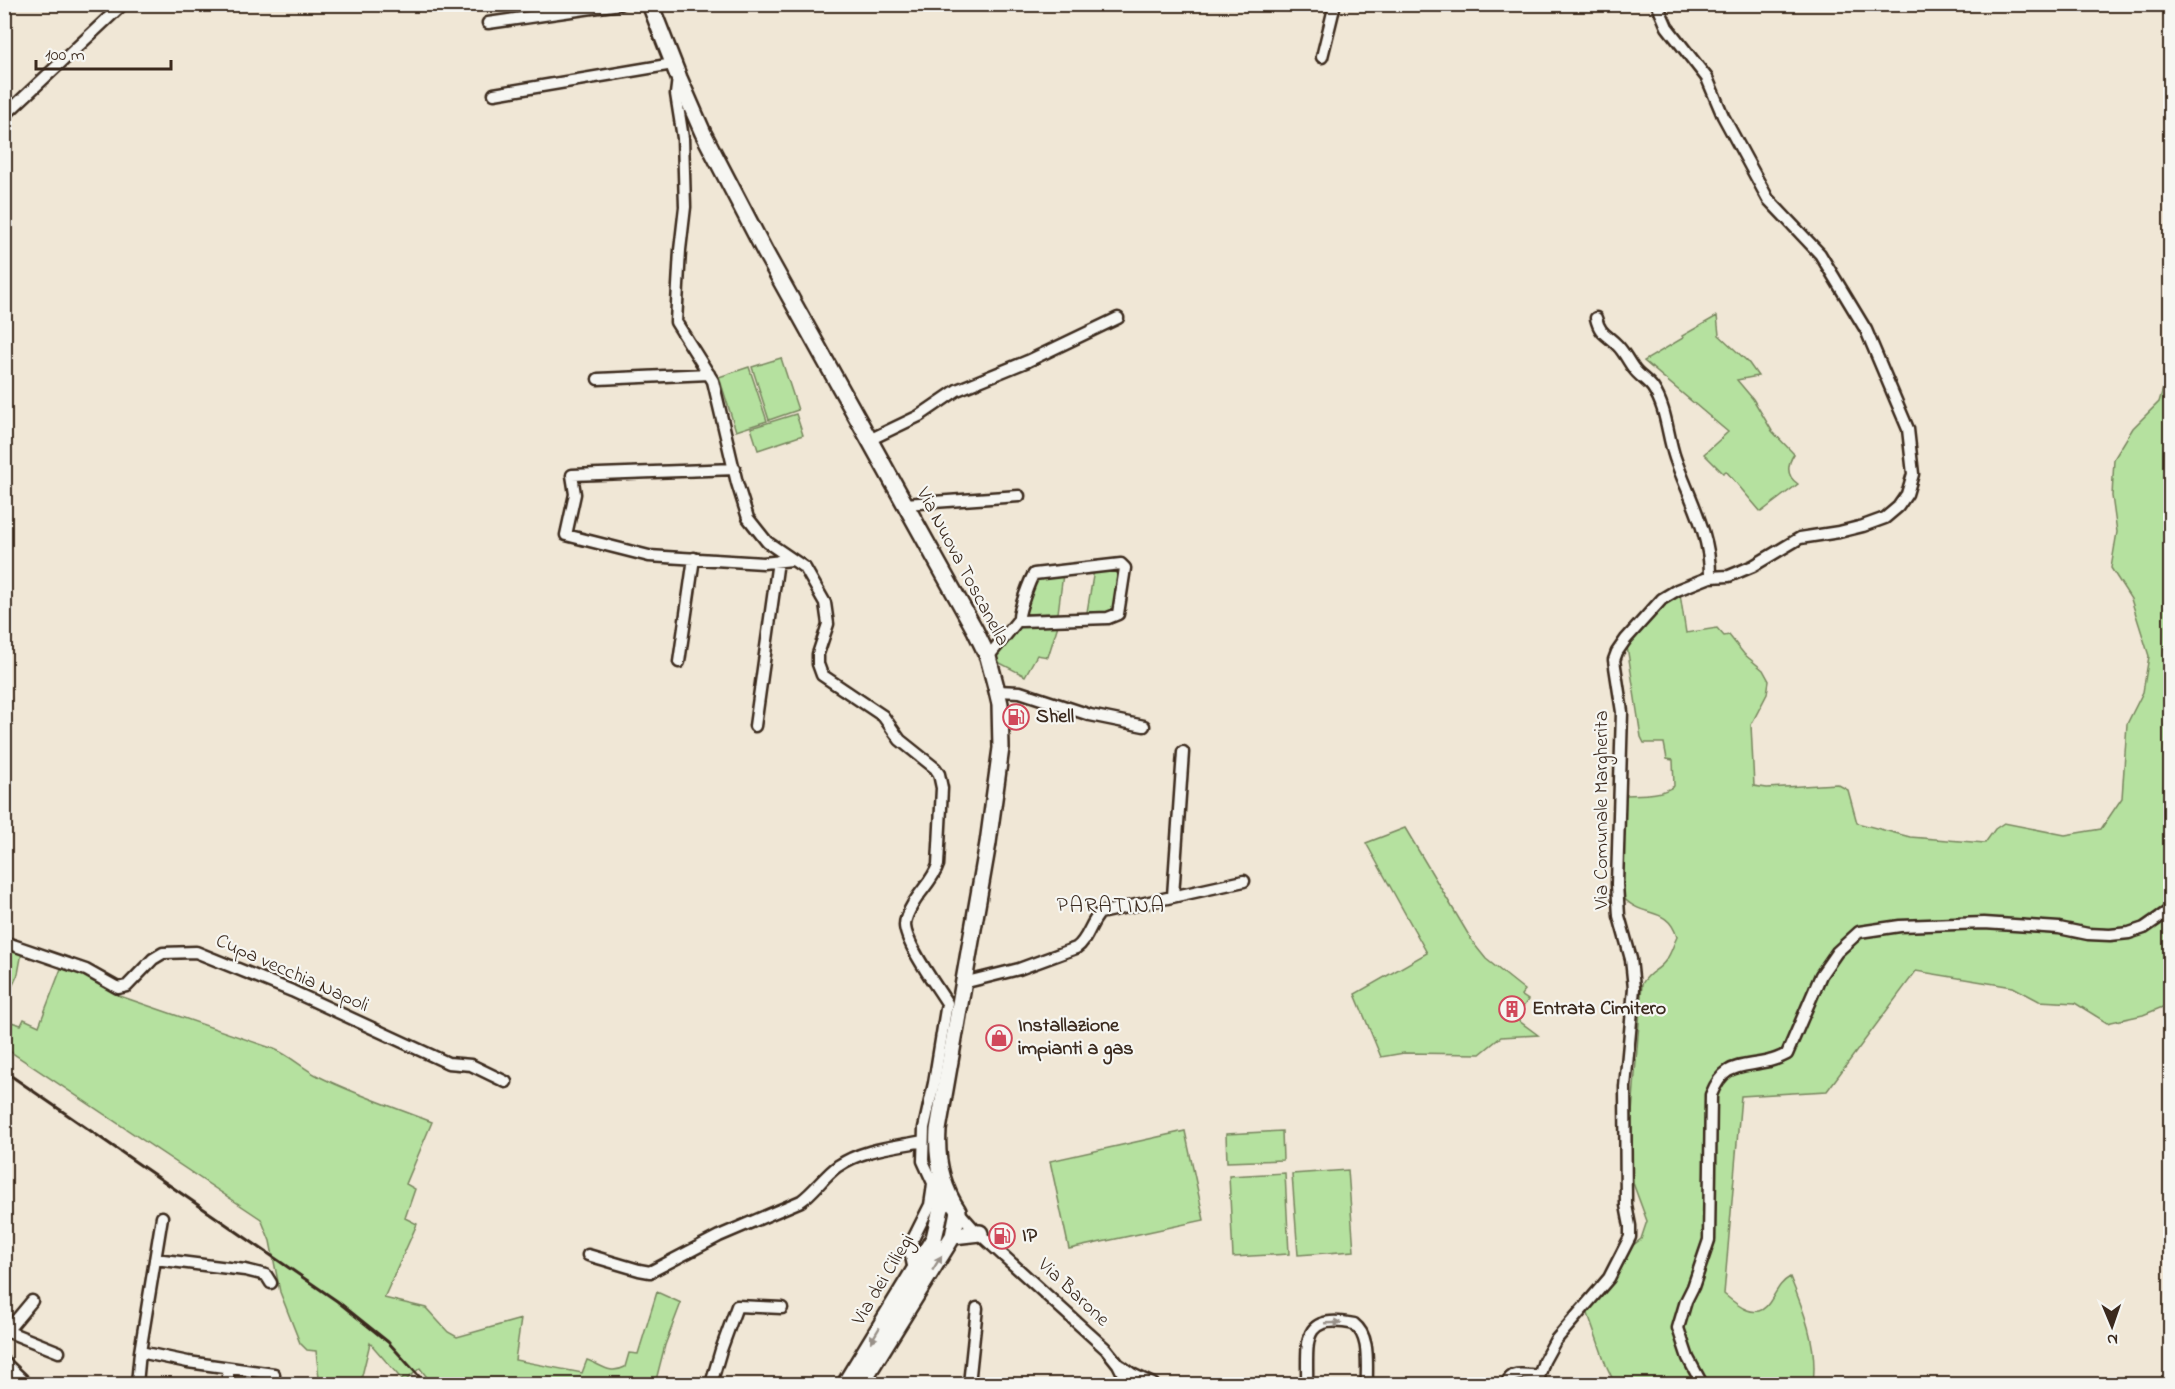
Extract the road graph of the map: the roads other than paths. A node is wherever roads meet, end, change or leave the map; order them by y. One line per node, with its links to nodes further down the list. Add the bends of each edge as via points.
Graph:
1 (123, 4): 10 (street)
2 (620, 4): 6 (street)
3 (650, 4): 8 (main road, Via Nuova Toscanella)
4 (1335, 4): 7 (street)
5 (1657, 4): 22 (street, Via Comunale Margherita, via 1667,27 1707,78 1768,199 1820,254 1866,330 1908,429 1913,474 1907,494 1885,518 1800,538 1753,566 1729,576)
6 (488, 22)
7 (1322, 57)
8 (676, 71): 9 (street); 13 (street, via 684,138 685,207 676,322); 15 (main road, Via Nuova Toscanella, via 703,133 765,252)
9 (494, 94)
10 (4, 116)
11 (1118, 318): 15 (street, via 957,390 919,416)
12 (1596, 318): 22 (street, via 1603,334 1618,345 1647,380 1661,404 1705,535)
13 (709, 374): 14 (street); 16 (street)
14 (598, 379)
15 (869, 440): 18 (main road, Via Nuova Toscanella)
16 (735, 469): 19 (street, via 572,476 575,494 566,535 649,556); 20 (street, via 748,518 767,542)
17 (1019, 496): 18 (street)
18 (905, 504): 24 (main road, Via Nuova Toscanella)
19 (694, 558): 21 (street); 25 (street)
20 (792, 560): 21 (street); 36 (street, via 805,568 825,603 828,624 818,654 822,675 883,716 900,740 939,774 942,788 938,865 913,903 905,926 947,1003)
21 (778, 561): 27 (street)
22 (1710, 577): 58 (street, Via Comunale Margherita, via 1662,599 1626,639 1614,660 1622,712 1619,916 1634,988 1625,1087 1630,1237 1609,1278 1555,1341)
23 (1019, 619): 23 (street, via 1034,574 1124,565 1118,614 1108,618); 24 (street)
24 (988, 657): 26 (main road, Via Nuova Toscanella)
25 (679, 662)
26 (997, 691): 28 (street, via 1020,692 1090,715); 34 (main road, Via Nuova Toscanella, via 1001,725 999,767)
27 (755, 726)
28 (1144, 726)
29 (1183, 752): 31 (street)
30 (1244, 880): 31 (street)
31 (1173, 896): 34 (street, via 1100,913 1076,948 1019,969)
32 (2170, 910): 73 (street, via 2144,928 2110,935 1984,922 1879,928 1859,932 1837,952 1821,975 1787,1054 1727,1070 1711,1095 1709,1240 1678,1328)
33 (4, 942): 35 (street, Cupa vecchia Napoli, via 86,970 118,988 127,986 163,953 196,952 292,991 448,1063 471,1065)
34 (963, 983): 37 (main road, Via Nuova Toscanella, via 938,1130)
35 (506, 1082)
36 (923, 1141): 41 (street, via 923,1161 933,1183 930,1205); 45 (street, via 857,1155 837,1167 801,1201 719,1236 650,1272)
37 (942, 1173): 38 (main road, Via Nuova Toscanella); 39 (main road, Via Nuova Toscanella)
38 (942, 1192): 42 (main road, Via dei Ciliegi)
39 (958, 1212): 42 (main road, via 946,1217); 43 (street, Via Barone); 44 (main road, Via dei Ciliegi)
40 (162, 1217): 46 (street)
41 (918, 1228): 42 (street, via 925,1234); 47 (street, via 910,1252)
42 (936, 1233): 47 (main road, Via dei Ciliegi)
43 (980, 1233): 44 (main road); 56 (street, Via Barone)
44 (953, 1236): 65 (main road, Via dei Ciliegi, one-way to 44)
45 (588, 1255)
46 (155, 1259): 48 (street, via 245,1270 266,1275); 54 (street)
47 (914, 1270): 64 (main road, Via dei Ciliegi, one-way to 64)
48 (272, 1283)
49 (32, 1301): 52 (street)
50 (782, 1308): 63 (street, via 737,1306)
51 (977, 1308): 66 (street)
52 (6, 1330): 53 (street)
53 (59, 1352)
54 (140, 1352): 57 (street); 60 (street)
55 (4, 1362): 59 (street)
56 (1118, 1364): 67 (street, Via Barone); 69 (street)
57 (228, 1368): 61 (street); 62 (street, via 274,1374)
58 (1538, 1380): 72 (street, Via Comunale Margherita, via 1512,1375)
59 (27, 1384)
60 (137, 1384)
61 (228, 1384)
62 (274, 1384)
63 (711, 1384)
64 (844, 1384)
65 (861, 1384)
66 (969, 1384)
67 (1128, 1384)
68 (1148, 1384): 69 (street)
69 (1153, 1384)
70 (1307, 1384): 71 (street, one-way to 71, via 1311,1331 1320,1323 1336,1322 1354,1323 1362,1332)
71 (1367, 1384)
72 (1507, 1384)
73 (1702, 1384)

